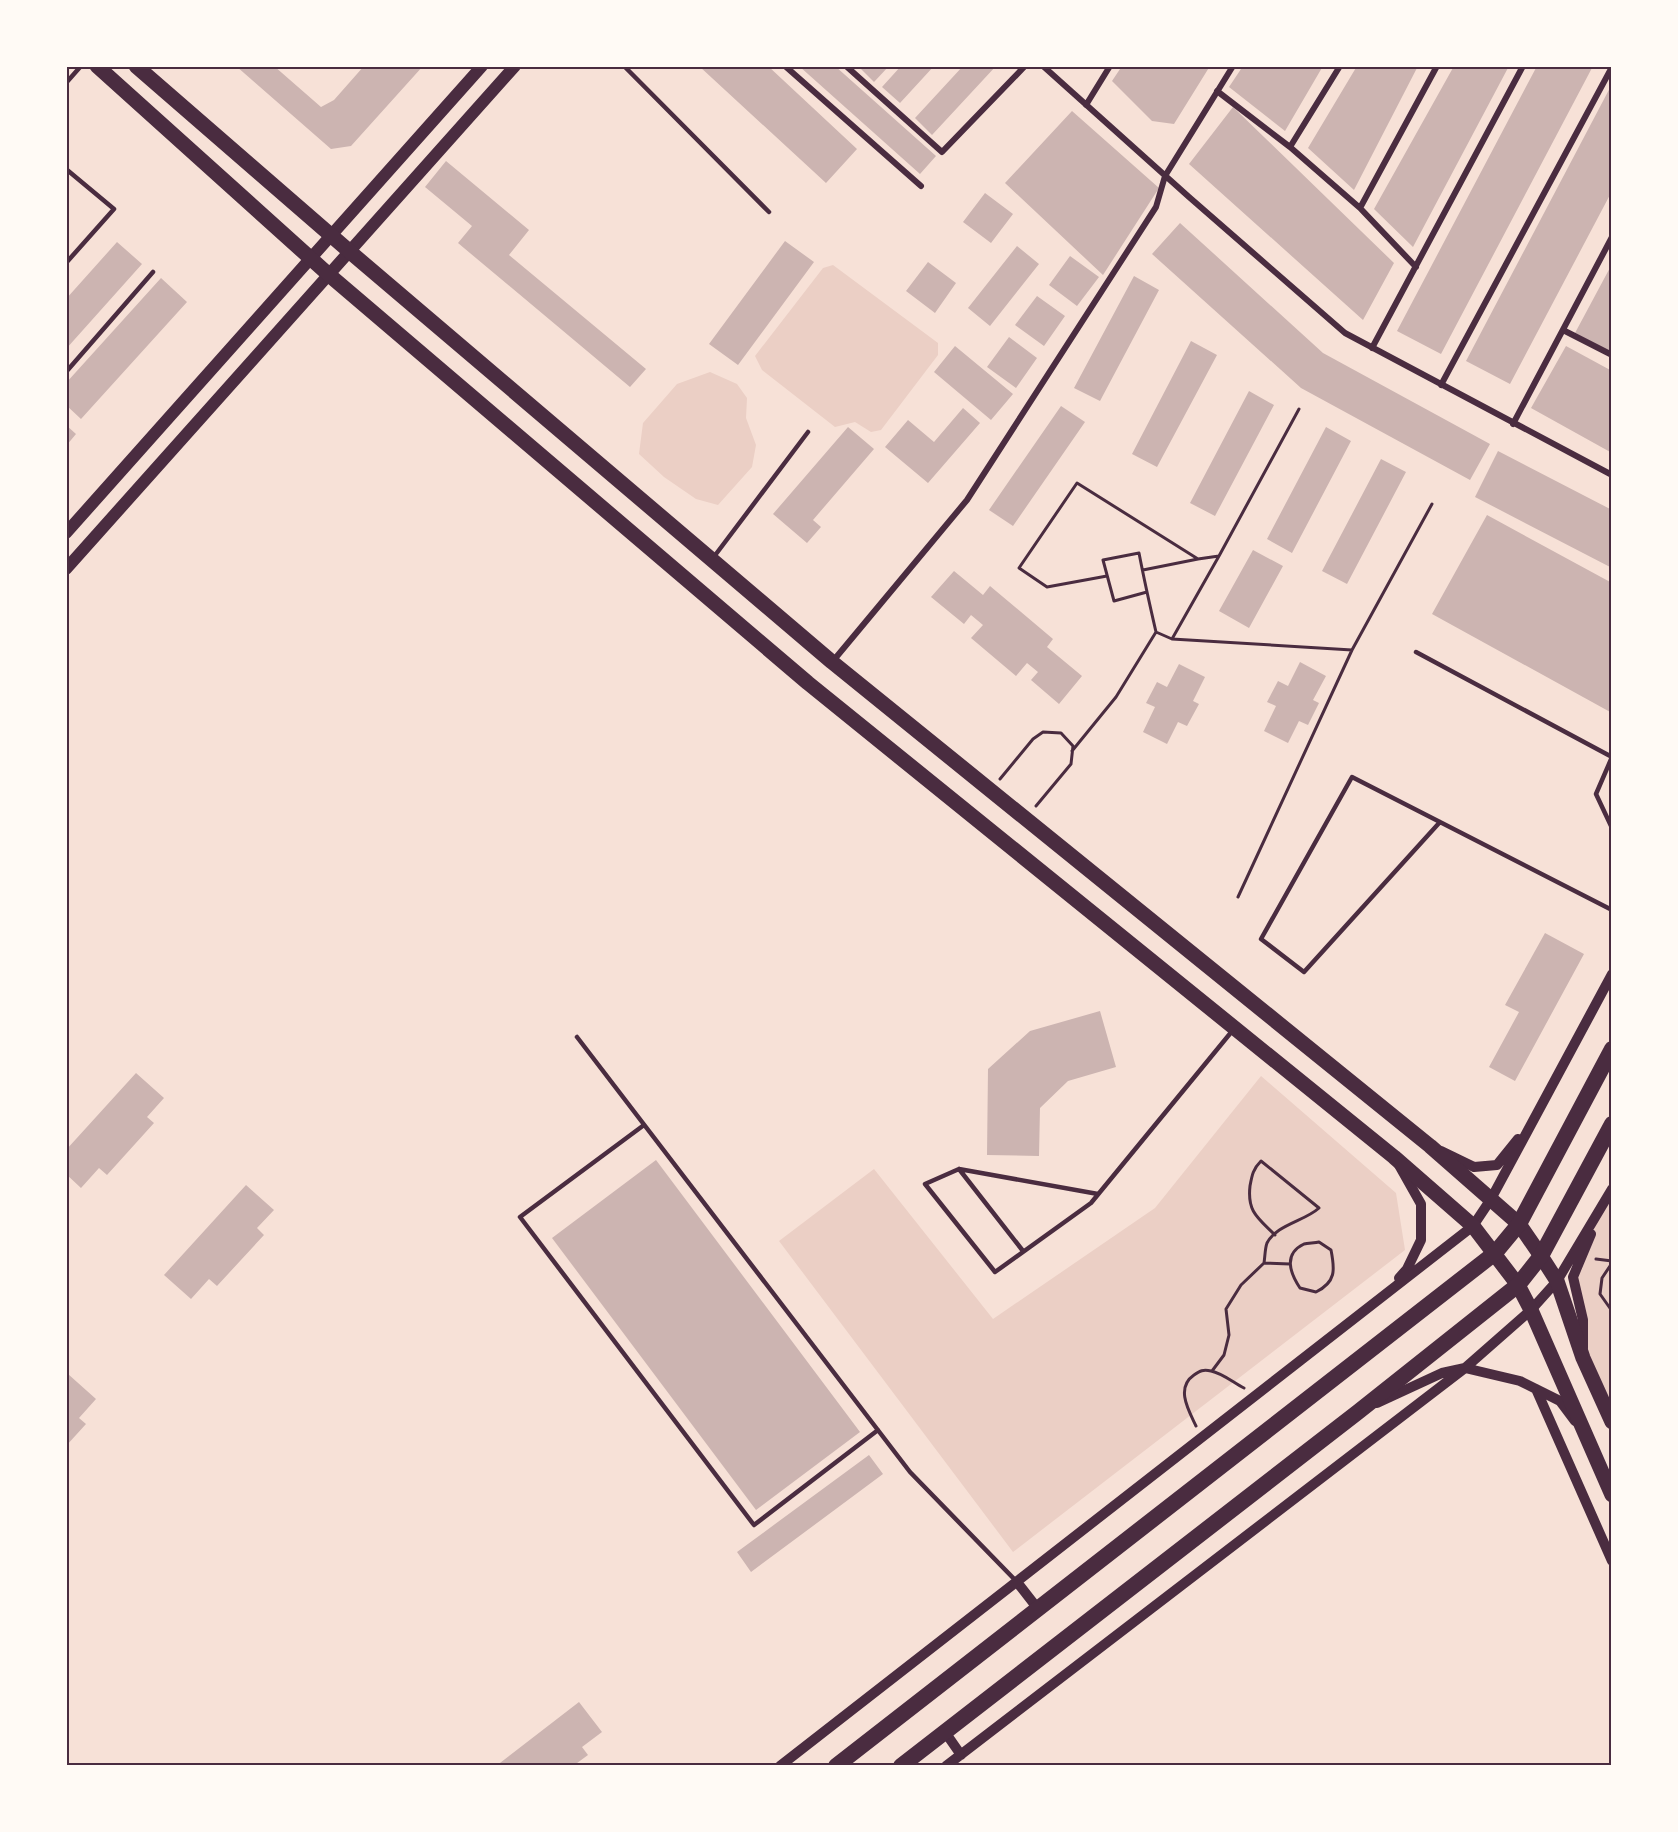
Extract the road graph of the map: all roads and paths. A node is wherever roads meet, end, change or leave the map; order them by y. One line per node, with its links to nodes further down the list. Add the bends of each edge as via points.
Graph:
1 (81, 66): 17 (lane)
2 (97, 66): 29 (main road)
3 (136, 66): 26 (main road)
4 (482, 66): 26 (main road)
5 (515, 66): 28 (main road)
6 (624, 66): 25 (lane)
7 (785, 66): 23 (street)
8 (846, 66): 9 (street, via 942,152)
9 (1025, 66)
10 (1043, 66): 19 (street)
11 (1110, 66): 19 (street)
12 (1233, 66): 18 (street)
13 (1340, 66): 20 (street)
14 (1437, 66): 24 (street)
15 (1523, 66): 31 (street)
16 (1612, 67): 38 (street)
17 (66, 83)
18 (1217, 91): 20 (street); 22 (street)
19 (1086, 105): 22 (street)
20 (1290, 147): 24 (street)
21 (66, 169): 30 (lane, via 114,209)
22 (1165, 176): 35 (street, via 1345,333); 56 (street, via 1156,207 967,500)
23 (921, 186)
24 (1360, 208): 31 (street)
25 (769, 212)
26 (331, 235): 28 (main road); 29 (main road)
27 (1612, 237): 34 (street)
28 (349, 250): 33 (main road); 47 (main road)
29 (310, 258): 33 (main road); 44 (main road)
30 (66, 263)
31 (1416, 267): 35 (street)
32 (153, 272): 37 (lane)
33 (328, 274): 48 (main road); 66 (main road, via 808,683)
34 (1563, 330): 36 (street); 40 (street)
35 (1372, 348): 38 (street)
36 (1612, 355)
37 (66, 372)
38 (1441, 385): 40 (street)
39 (1299, 409): 45 (path)
40 (1513, 423): 42 (street)
41 (808, 432): 47 (lane)
42 (1612, 475)
43 (1432, 504): 54 (path)
44 (66, 533)
45 (1219, 556): 46 (path); 53 (path)
46 (1198, 559): 49 (path); 50 (path, via 1077,483 1019,567 1047,587)
47 (712, 560): 56 (main road)
48 (66, 569)
49 (1143, 570): 50 (path, via 1139,553 1103,560); 51 (path)
50 (1107, 576): 51 (path, via 1114,601)
51 (1147, 592): 52 (path)
52 (1156, 632): 53 (path); 57 (path, via 1116,697)
53 (1172, 639): 54 (path)
54 (1352, 650): 63 (path)
55 (1416, 652): 58 (lane)
56 (832, 662): 59 (main road)
57 (1072, 751): 59 (path, via 1073,746 1061,733 1043,732 1032,739); 60 (path, via 1071,765)
58 (1612, 757): 62 (lane, via 1596,795)
59 (991, 791): 60 (main road)
60 (1025, 819): 72 (main road)
61 (1440, 822): 61 (lane, via 1352,777 1261,939 1304,972); 64 (lane)
62 (1612, 828)
63 (1238, 897)
64 (1612, 910)
65 (1612, 974): 69 (street)
66 (1235, 1028): 73 (main road); 76 (lane)
67 (577, 1037): 71 (lane)
68 (1612, 1049): 79 (highway)
69 (1533, 1120): 72 (street, via 1497,1165 1474,1167); 77 (street)
70 (1612, 1124): 84 (highway)
71 (644, 1125): 100 (lane); 100 (lane, via 520,1217 754,1525)
72 (1430, 1146): 77 (main road)
73 (1394, 1157): 80 (main road); 90 (street, via 1421,1204 1421,1240 1407,1269)
74 (959, 1169): 76 (lane); 82 (lane); 82 (lane, via 925,1184 995,1272)
75 (1612, 1188): 78 (street)
76 (1098, 1194): 82 (lane)
77 (1491, 1199): 79 (main road); 80 (street)
78 (1606, 1200): 88 (street); 93 (street, via 1573,1277 1583,1320)
79 (1519, 1224): 83 (highway); 84 (main road)
80 (1473, 1226): 83 (main road); 90 (street)
81 (1275, 1235): 81 (path, via 1319,1208 1261,1161 1253,1170 1249,1200 1256,1217); 85 (path, via 1268,1242)
82 (1023, 1251)
83 (1495, 1253): 89 (main road); 106 (highway)
84 (1541, 1256): 88 (main road); 89 (highway)
85 (1264, 1263): 87 (path); 95 (path, via 1241,1285 1227,1309 1229,1335 1224,1355)
86 (1612, 1263): 92 (path, via 1602,1278 1600,1294)
87 (1290, 1264): 87 (path, via 1300,1287 1316,1292 1326,1287 1334,1267 1331,1250 1319,1242 1304,1244 1293,1253)
88 (1557, 1281): 91 (street); 93 (main road)
89 (1518, 1285): 91 (main road); 98 (highway)
90 (1385, 1295): 97 (street)
91 (1531, 1310): 94 (street); 101 (main road)
92 (1612, 1311)
93 (1583, 1358): 99 (main road)
94 (1465, 1368): 96 (street, via 1520,1381); 98 (street, via 1442,1373); 108 (street)
95 (1212, 1371): 97 (path); 102 (path, via 1201,1370 1189,1378 1184,1393 1186,1406)
96 (1536, 1389): 101 (street, via 1560,1401); 104 (street)
97 (1256, 1395): 102 (street)
98 (1358, 1412): 107 (highway)
99 (1612, 1422)
100 (878, 1430): 105 (lane, via 910,1472)
101 (1585, 1434): 103 (main road)
102 (1202, 1437): 105 (street)
103 (1612, 1495)
104 (1612, 1562)
105 (1017, 1581): 106 (street); 109 (street)
106 (1038, 1609): 110 (highway)
107 (945, 1732): 108 (street); 111 (highway)
108 (961, 1755): 112 (street)
109 (784, 1765)
110 (836, 1766)
111 (901, 1766)
112 (946, 1766)

